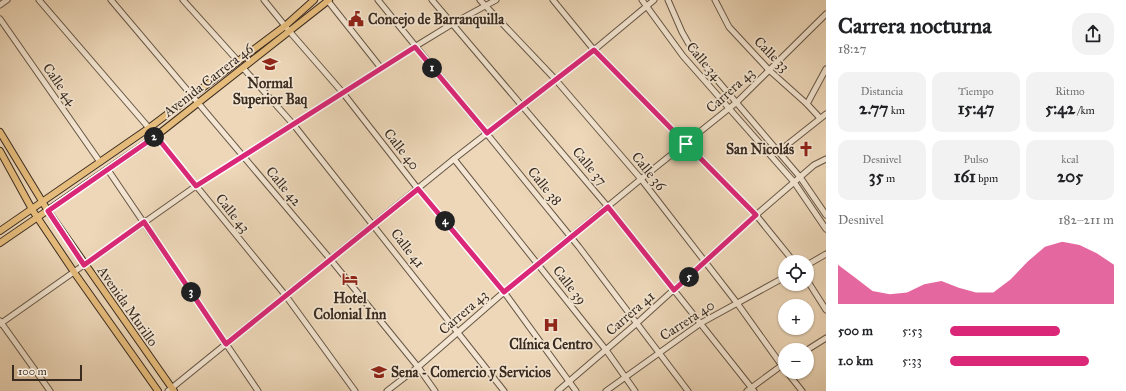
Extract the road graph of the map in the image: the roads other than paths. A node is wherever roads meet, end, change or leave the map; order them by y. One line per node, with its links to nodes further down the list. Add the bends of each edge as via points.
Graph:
1 (6, 0): 17 (street)
2 (39, 0): 43 (street, Calle 43)
3 (111, 0): 34 (street, Calle 42)
4 (183, 0): 27 (street)
5 (264, 0): 23 (street, Calle 40)
6 (314, 0): 23 (main road, Avenida Carrera 46)
7 (378, 0): 25 (street, Calle 38)
8 (432, 0): 22 (street, Calle 37)
9 (480, 0): 18 (street, Calle 36)
10 (496, 0): 18 (street)
11 (552, 0): 26 (street)
12 (642, 0): 19 (street, Calle 34)
13 (654, 0): 19 (street)
14 (668, 0): 36 (street, Calle 34, via 694,53)
15 (715, 0): 31 (street, Calle 33, via 729,27)
16 (329, 1): 24 (main road, Avenida Carrera 46); 29 (street)
17 (0, 5)
18 (485, 6): 22 (street); 32 (street, Calle 36)
19 (646, 7): 26 (street); 39 (street, Calle 34)
20 (826, 14): 31 (street, Carrera 43)
21 (0, 19): 53 (street, Calle 44)
22 (452, 24): 25 (street); 38 (street, Calle 37)
23 (285, 26): 24 (street, Calle 40); 27 (main road, Avenida Carrera 46)
24 (290, 32): 28 (main road, Avenida Carrera 46); 33 (street, Calle 40)
25 (415, 47): 29 (street); 45 (street, Calle 38)
26 (594, 50): 32 (street); 47 (street)
27 (238, 61): 34 (main road, Avenida Carrera 46)
28 (243, 68): 35 (main road, Avenida Carrera 46); 42 (street, Calle 41)
29 (382, 68): 33 (street)
30 (826, 69): 37 (street)
31 (769, 70): 36 (street, Carrera 43); 37 (street, Calle 33)
32 (556, 80): 38 (street); 56 (street, Calle 36)
33 (343, 93): 42 (street); 59 (street, Calle 40)
34 (193, 96): 35 (street, Calle 42); 43 (main road, Avenida Carrera 46)
35 (198, 102): 46 (main road, Avenida Carrera 46); 50 (street, Calle 42)
36 (737, 102): 39 (street, Carrera 43); 49 (street, Calle 34)
37 (807, 104): 41 (street, Calle 33)
38 (523, 106): 45 (street); 61 (street, Calle 37)
39 (728, 109): 47 (street, Carrera 43); 57 (street, Calle 34)
40 (826, 114): 41 (street)
41 (820, 118): 49 (street)
42 (293, 124): 50 (street); 69 (street, Calle 41)
43 (149, 128): 46 (street, Calle 43); 53 (main road, Avenida Carrera 46)
44 (0, 132): 60 (main road, Avenida Murillo)
45 (487, 133): 51 (street); 73 (street, Calle 38)
46 (156, 136): 54 (main road, Avenida Carrera 46); 58 (street, Calle 43)
47 (686, 144): 56 (street, Carrera 43); 64 (street)
48 (0, 151): 62 (main road, Avenida Murillo)
49 (778, 152): 55 (street, Calle 34)
50 (243, 156): 58 (street); 77 (street, Calle 42)
51 (454, 159): 59 (street); 81 (street, Calle 39)
52 (826, 159): 55 (street, Carrera 41)
53 (100, 162): 60 (main road, Avenida Carrera 46)
54 (108, 170): 63 (main road, Avenida Carrera 46); 67 (street)
55 (800, 177): 57 (street, Carrera 41); 65 (street, Calle 34)
56 (641, 179): 61 (street, Carrera 43); 79 (street, Calle 36)
57 (794, 182): 64 (street, Carrera 41); 71 (street, Calle 34)
58 (196, 186): 67 (street); 87 (street, Calle 43)
59 (418, 189): 69 (street); 86 (street, Calle 40)
60 (42, 202): 62 (main road, Avenida Carrera 46); 63 (main road, Avenida Murillo)
61 (608, 207): 73 (street, Carrera 43); 84 (street, Calle 37)
62 (32, 209): 66 (main road, Avenida Murillo); 72 (main road, Avenida Carrera 46)
63 (48, 211): 66 (main road, Avenida Carrera 46); 80 (main road, Avenida Murillo)
64 (756, 215): 76 (street); 79 (street, Carrera 41)
65 (826, 215)
66 (38, 218): 68 (main road, Avenida Carrera 46); 70 (main road, Avenida Murillo)
67 (144, 222): 80 (street); 95 (street)
68 (29, 224): 70 (main road, via 36,223); 74 (main road, Avenida Carrera 46)
69 (374, 225): 77 (street); 93 (street, Calle 41)
70 (44, 227): 82 (main road, Avenida Murillo)
71 (826, 228)
72 (0, 231)
73 (571, 238): 81 (street, Carrera 43); 91 (street, Calle 38)
74 (0, 243)
75 (826, 254): 78 (street)
76 (788, 255)
77 (331, 260): 87 (street); 100 (street, Calle 42)
78 (814, 261)
79 (706, 262): 84 (street, Carrera 41); 88 (street, Calle 36)
80 (84, 265): 82 (street); 106 (main road, Avenida Murillo)
81 (538, 265): 86 (street, Carrera 43); 97 (street, Calle 39)
82 (74, 272): 90 (street); 108 (main road, Avenida Murillo)
83 (778, 281): 88 (street, Carrera 40)
84 (674, 290): 91 (street, Carrera 41); 92 (street, Calle 37)
85 (814, 291): 89 (street)
86 (504, 292): 93 (street, Carrera 43); 104 (street, Calle 40)
87 (286, 296): 95 (street); 110 (street, Calle 43)
88 (737, 303): 92 (street, Carrera 40); 99 (street, Calle 36)
89 (826, 310)
90 (0, 323): 107 (street)
91 (637, 323): 97 (street, Carrera 41); 98 (street, Calle 38)
92 (701, 323): 98 (street, Carrera 40); 105 (street, Calle 37)
93 (458, 332): 100 (street, Carrera 43); 113 (street, Calle 41)
94 (826, 338): 96 (street)
95 (226, 344): 106 (street); 109 (street)
96 (814, 346)
97 (606, 350): 102 (street, Calle 39); 104 (street, Carrera 41)
98 (659, 352): 102 (street, Carrera 40); 118 (street, Calle 38)
99 (778, 359)
100 (418, 367): 111 (street, Carrera 43); 112 (street, Calle 42)
101 (778, 373): 105 (street)
102 (625, 377): 116 (street, Carrera 40); 117 (street, Calle 39)
103 (793, 379): 120 (street, Calle 36)
104 (569, 382): 114 (street, Carrera 41); 115 (street, Calle 40)
105 (753, 389): 119 (street)
106 (171, 390)
107 (50, 391)
108 (158, 391)
109 (258, 391)
110 (355, 391)
111 (387, 391)
112 (435, 391)
113 (504, 391)
114 (558, 391)
115 (576, 391)
116 (606, 391)
117 (635, 391)
118 (688, 391)
119 (747, 391)
120 (802, 391)

